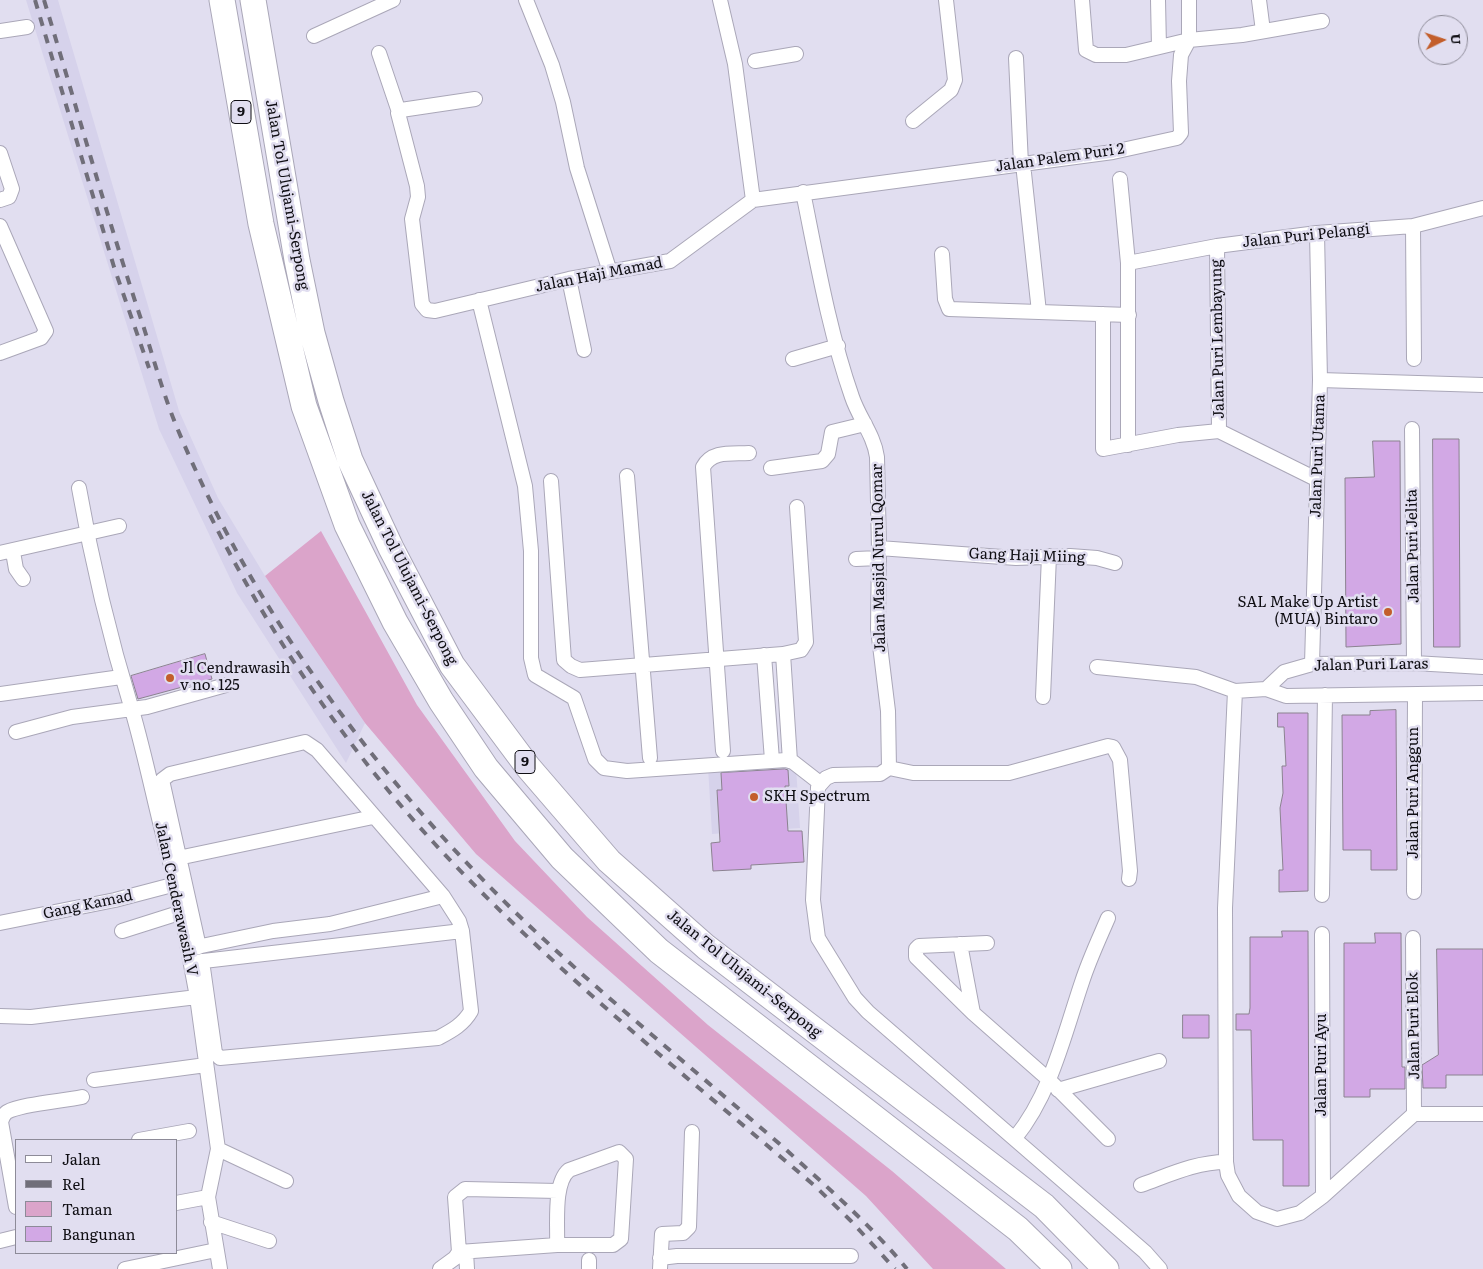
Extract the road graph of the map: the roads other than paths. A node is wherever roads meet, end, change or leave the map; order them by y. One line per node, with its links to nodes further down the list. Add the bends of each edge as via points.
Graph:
1 (222, 0): 155 (highway, Jalan Tol Ulujami–Serpong / 9, via 261,224 304,406 347,525 395,622 441,701 486,768 562,858 659,951 1018,1229)
2 (253, 0): 156 (highway, Jalan Tol Ulujami–Serpong / 9, via 297,260 312,333 331,401 350,460 390,548 452,665 528,767 609,861 706,947 1044,1206)
3 (393, 0): 15 (street)
4 (526, 0): 38 (street, via 552,66 577,168)
5 (720, 0): 21 (street)
6 (946, 0): 24 (street, via 955,80 951,90)
7 (1082, 0): 17 (street, via 1086,50 1089,53 1126,55)
8 (1158, 0): 17 (street)
9 (1190, 0): 16 (street, Jalan Palem Puri 2)
10 (1259, 0): 13 (street)
11 (1322, 21): 13 (street)
12 (27, 26): 14 (street)
13 (1263, 31): 16 (street)
14 (0, 32)
15 (314, 36)
16 (1189, 40): 17 (street); 26 (street, Jalan Palem Puri 2, via 1181,55 1181,133 1177,138)
17 (1159, 47)
18 (378, 53): 23 (street)
19 (796, 54): 21 (street)
20 (1016, 58): 26 (street)
21 (743, 62): 30 (street)
22 (475, 99): 23 (street)
23 (399, 112): 40 (street, Jalan Haji Mamad, via 417,186 418,197 412,219 422,304 427,310 434,311)
24 (913, 121)
25 (0, 153): 29 (street, via 12,189 9,197)
26 (1023, 168): 28 (street, Jalan Palem Puri 2); 41 (street)
27 (1120, 179): 37 (street)
28 (803, 192): 30 (street); 44 (street, Jalan Masjid Nurul Qomar)
29 (0, 200)
30 (753, 200): 38 (street, Jalan Haji Mamad, via 670,261)
31 (1483, 208): 33 (street, Jalan Puri Pelangi)
32 (0, 226): 46 (street, via 46,331 41,338)
33 (1413, 226): 34 (street, Jalan Puri Pelangi); 48 (street)
34 (1317, 233): 35 (street, Jalan Puri Pelangi); 49 (street)
35 (1217, 246): 37 (street, Jalan Puri Pelangi); 53 (street, Jalan Puri Lembayung)
36 (942, 254): 41 (street, via 945,299 949,308)
37 (1128, 263): 43 (street)
38 (610, 272): 39 (street, Jalan Haji Mamad)
39 (569, 279): 40 (street, Jalan Haji Mamad); 45 (street)
40 (479, 300): 91 (street, via 525,486 531,551 531,658 535,675 574,698 595,759 604,768 627,771)
41 (1039, 312): 42 (street)
42 (1103, 314): 43 (street); 54 (street, via 1103,449)
43 (1128, 315): 54 (street)
44 (838, 346): 47 (street); 51 (street, Jalan Masjid Nurul Qomar, via 853,398)
45 (584, 350)
46 (0, 353)
47 (793, 359)
48 (1414, 359)
49 (1320, 380): 50 (street, Jalan Puri Utama); 58 (street, Jalan Puri Utama)
50 (1483, 385)
51 (865, 424): 56 (street, via 832,432 828,454 822,462); 65 (street, Jalan Masjid Nurul Qomar, via 876,447)
52 (1412, 429): 73 (street, Jalan Puri Jelita)
53 (1219, 431): 54 (street); 58 (street)
54 (1128, 445)
55 (749, 453): 72 (street, via 714,455 703,467)
56 (772, 468)
57 (627, 476): 75 (street)
58 (1316, 479): 74 (street, Jalan Puri Utama)
59 (551, 481): 75 (street, via 564,660 580,670)
60 (79, 488): 63 (street, Jalan Cenderawasih V)
61 (797, 507): 70 (street, via 806,642 801,650)
62 (118, 526): 63 (street)
63 (87, 534): 64 (street); 78 (street, Jalan Cenderawasih V)
64 (6, 553): 69 (street)
65 (879, 553): 66 (street, Gang Haji Miing, via 1016,558); 67 (street, Gang Haji Miing); 93 (street, Jalan Masjid Nurul Qomar, via 878,629 888,711)
66 (1049, 556): 68 (street, Gang Haji Miing, via 1097,558); 86 (street)
67 (856, 559)
68 (1114, 563)
69 (23, 579)
70 (783, 654): 71 (street); 92 (street)
71 (764, 655): 72 (street); 91 (street)
72 (716, 659): 75 (street); 89 (street)
73 (1414, 663): 74 (street, Jalan Puri Laras); 77 (street, Jalan Puri Laras)
74 (1312, 664): 80 (street, Jalan Puri Laras, via 1284,672)
75 (643, 665): 90 (street)
76 (1097, 667): 81 (street, via 1196,676)
77 (1483, 667)
78 (121, 677): 83 (street); 87 (street, Jalan Cenderawasih V)
79 (226, 685): 87 (street)
80 (1266, 689): 81 (street, Jalan Puri Laras); 84 (street, Jalan Puri Laras, via 1286,696)
81 (1235, 691): 132 (street, via 1226,908)
82 (1483, 693): 85 (street, Jalan Puri Laras)
83 (0, 694)
84 (1325, 695): 85 (street, Jalan Puri Laras); 100 (street)
85 (1415, 695): 99 (street, Jalan Puri Anggun)
86 (1044, 698)
87 (131, 709): 88 (street, via 72,717); 98 (street, Jalan Cenderawasih V)
88 (16, 732)
89 (723, 751)
90 (650, 758)
91 (772, 760): 92 (street)
92 (790, 760): 94 (street)
93 (889, 768): 94 (street, via 880,774 833,775); 97 (street, via 914,772 1009,773 1108,746 1116,749 1120,760)
94 (820, 783): 128 (street, via 813,900 818,938 855,998 868,1012)
95 (373, 817): 96 (street); 96 (street, via 316,750 305,742 164,777 162,784); 101 (street)
96 (178, 858): 114 (street)
97 (1129, 879)
98 (176, 884): 102 (street, Jalan Cenderawasih V); 104 (street, Gang Kamad)
99 (1414, 892)
100 (1322, 895)
101 (443, 896): 105 (street); 107 (street)
102 (182, 912): 106 (street); 114 (street, Jalan Cenderawasih V)
103 (1108, 918): 122 (street, via 1083,978)
104 (0, 923)
105 (330, 924): 109 (street, via 273,931); 113 (street)
106 (122, 931)
107 (462, 931): 113 (street); 114 (street, via 471,1011 460,1024 438,1038 220,1058 216,1054)
108 (1322, 934): 137 (street, Jalan Puri Ayu)
109 (247, 938): 114 (street); 115 (street)
110 (1413, 938): 124 (street, Jalan Puri Elok)
111 (987, 943): 112 (street)
112 (960, 944): 117 (street); 117 (street, via 919,946 916,957)
113 (333, 947): 115 (street)
114 (195, 955): 115 (street); 116 (street, Jalan Cenderawasih V)
115 (250, 955)
116 (197, 997): 118 (street, via 31,1018); 120 (street, Jalan Cenderawasih V)
117 (972, 1013): 122 (street)
118 (0, 1016)
119 (1159, 1061): 122 (street)
120 (206, 1065): 121 (street); 131 (street, Jalan Cenderawasih V)
121 (94, 1080)
122 (1053, 1084): 128 (street); 130 (street)
123 (82, 1098): 133 (street, via 6,1113 1,1122)
124 (1414, 1114): 125 (street); 137 (street)
125 (1483, 1114)
126 (189, 1131): 129 (street)
127 (692, 1132): 149 (street, via 689,1227 683,1232 663,1232)
128 (1015, 1138): 157 (street, via 1145,1252)
129 (145, 1139)
130 (1108, 1139)
131 (218, 1149): 134 (street); 138 (street, Jalan Cenderawasih V)
132 (1226, 1162): 135 (street, via 1195,1166); 137 (street, via 1228,1175 1239,1196 1257,1212 1277,1218 1300,1213)
133 (8, 1169): 139 (street)
134 (286, 1181)
135 (1141, 1186)
136 (558, 1190): 145 (street); 145 (street, via 563,1175 569,1170 619,1152 626,1158 621,1239 613,1245); 147 (street, via 465,1189 460,1192 456,1197)
137 (1323, 1196)
138 (208, 1197): 140 (street); 141 (street, Jalan Cenderawasih V)
139 (15, 1202)
140 (178, 1203)
141 (211, 1222): 144 (street); 146 (street, Jalan Cenderawasih V)
142 (15, 1237): 143 (street)
143 (0, 1241)
144 (269, 1241)
145 (557, 1245): 147 (street)
146 (216, 1250): 151 (street); 152 (street, Jalan Cenderawasih V)
147 (462, 1252): 153 (street); 154 (street)
148 (851, 1256): 150 (street)
149 (660, 1263): 150 (street, via 677,1256)
150 (749, 1263)
151 (125, 1269)
152 (220, 1269)
153 (440, 1269)
154 (467, 1269)
155 (1059, 1269)
156 (1106, 1269)
157 (1160, 1269)

